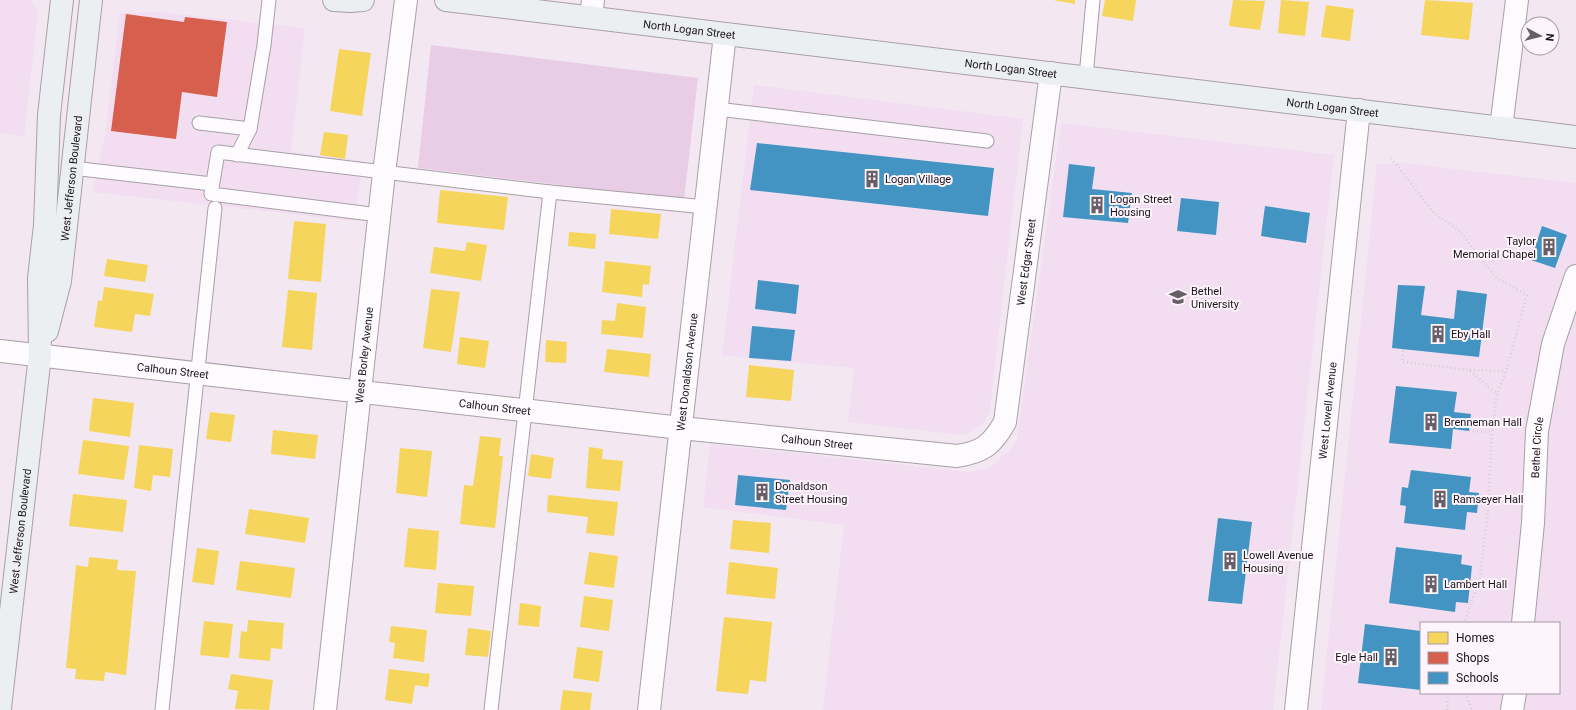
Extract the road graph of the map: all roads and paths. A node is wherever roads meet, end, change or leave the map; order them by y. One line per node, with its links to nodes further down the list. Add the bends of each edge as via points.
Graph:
1 (62, 0): 33 (street, West Jefferson Boulevard, via 49,115 45,225 39,278)
2 (92, 0): 23 (street, West Jefferson Boulevard)
3 (269, 0): 18 (lane)
4 (334, 0): 5 (street)
5 (363, 0)
6 (406, 0): 24 (street, West Borley Avenue)
7 (446, 0): 10 (street, North Logan Street)
8 (1093, 0): 13 (lane)
9 (1517, 0): 17 (street)
10 (592, 9): 11 (street, North Logan Street)
11 (726, 34): 12 (street, North Logan Street); 14 (street, West Donaldson Avenue)
12 (1051, 73): 13 (street, North Logan Street); 43 (street, West Edgar Street, via 1005,422)
13 (1086, 77): 15 (street, North Logan Street)
14 (717, 109): 20 (lane); 27 (street, West Donaldson Avenue)
15 (1359, 110): 17 (street, North Logan Street); 54 (street, West Lowell Avenue)
16 (199, 123): 18 (lane)
17 (1501, 128): 19 (street, North Logan Street)
18 (250, 129): 21 (lane)
19 (1576, 137)
20 (987, 141)
21 (237, 155): 24 (lane); 25 (lane, via 218,152)
22 (1391, 158): 35 (path, via 1434,213 1459,230 1495,276 1527,294)
23 (72, 168): 25 (lane); 33 (street, West Jefferson Boulevard, via 60,281)
24 (384, 173): 26 (lane); 29 (street, West Borley Avenue)
25 (212, 184): 29 (lane, via 211,194)
26 (550, 192): 27 (lane); 39 (lane)
27 (706, 207): 40 (street, West Donaldson Avenue)
28 (215, 208): 36 (lane)
29 (379, 215): 37 (street, West Borley Avenue)
30 (1576, 276): 45 (street, Bethel Circle, via 1553,344 1537,431 1533,523)
31 (1403, 350): 34 (path, via 1402,362)
32 (0, 351): 33 (street, Calhoun Street)
33 (40, 355): 36 (street, Calhoun Street); 49 (street, West Jefferson Boulevard)
34 (1469, 370): 35 (path); 38 (path)
35 (1506, 371): 38 (path)
36 (198, 373): 37 (street, Calhoun Street); 50 (lane)
37 (360, 391): 39 (street, Calhoun Street); 51 (street, West Borley Avenue)
38 (1497, 394): 42 (path)
39 (525, 411): 40 (street, Calhoun Street); 52 (lane)
40 (681, 428): 43 (street, Calhoun Street, via 957,456 972,454); 53 (street, West Donaldson Avenue)
41 (1469, 431): 42 (path)
42 (1492, 432): 44 (path, via 1488,511 1480,577)
43 (988, 446)
44 (1464, 622)
45 (1523, 622)
46 (1448, 694): 55 (path)
47 (1465, 694): 56 (path)
48 (1515, 694): 57 (street)
49 (0, 708)
50 (162, 710)
51 (325, 710)
52 (491, 710)
53 (649, 710)
54 (1296, 710)
55 (1447, 710)
56 (1472, 710)
57 (1512, 710)

